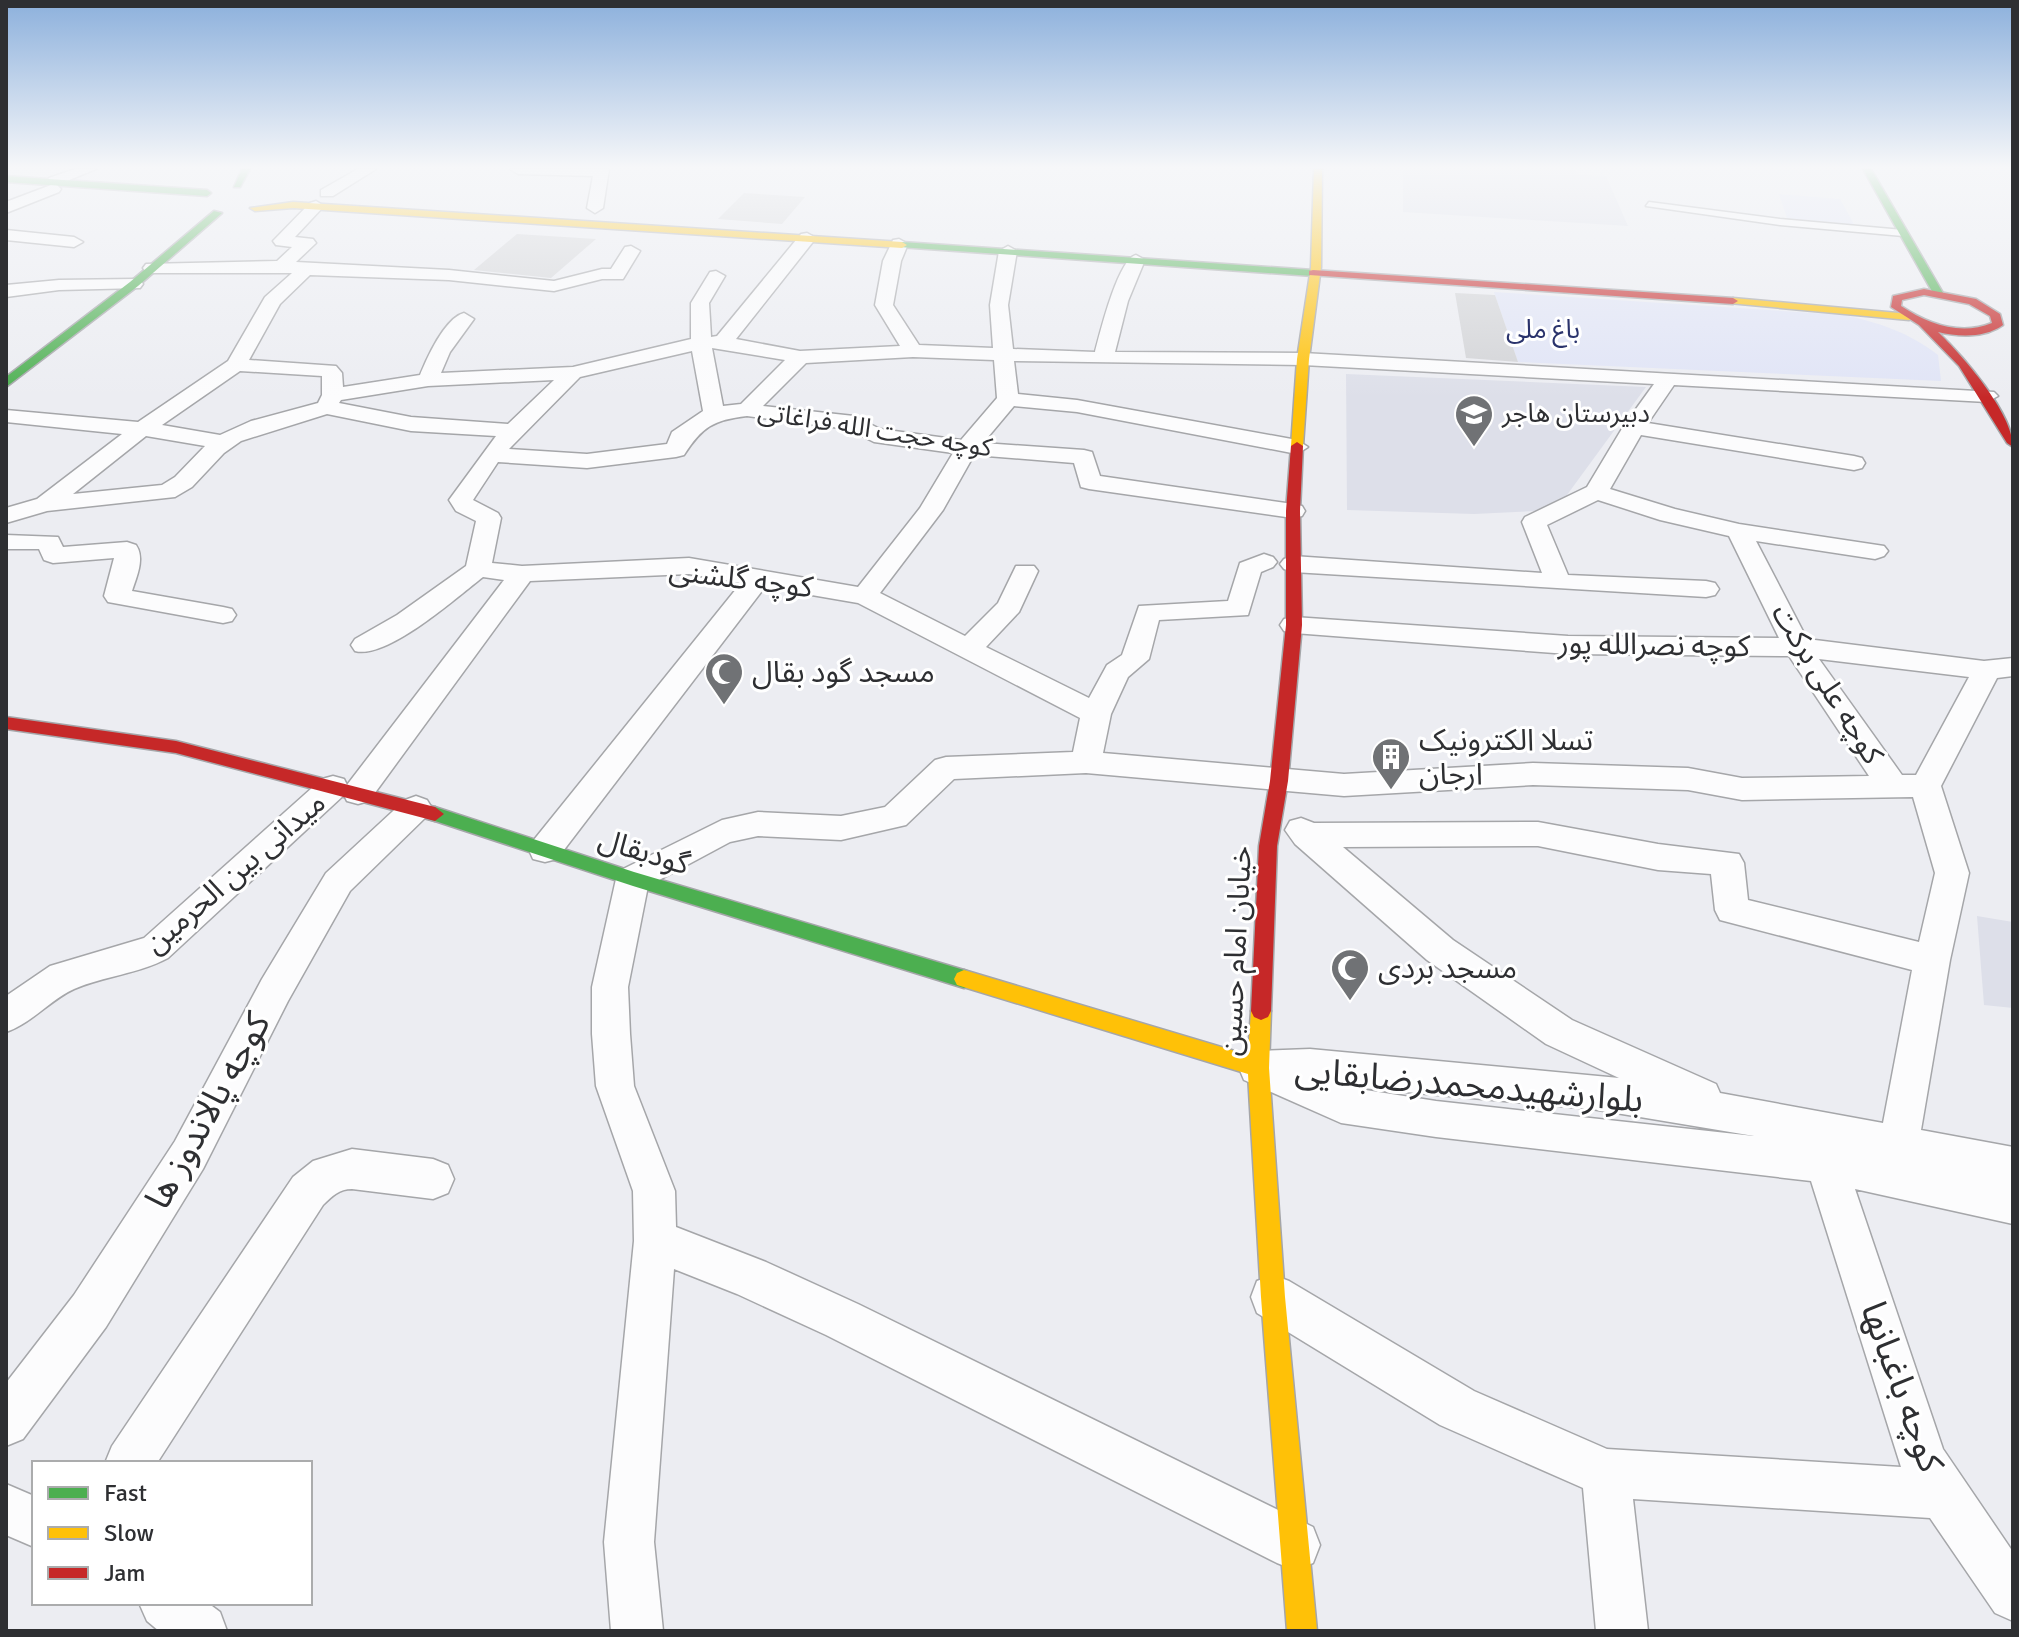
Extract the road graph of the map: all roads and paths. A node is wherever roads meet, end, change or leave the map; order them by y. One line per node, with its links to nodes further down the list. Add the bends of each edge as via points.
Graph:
1 (179, 245): 13 (main road)
2 (304, 245): 12 (street)
3 (801, 245): 25 (street)
4 (898, 245): 27 (street, via 884,305)
5 (921, 245): 10 (main road)
6 (976, 245): 15 (main road)
7 (1316, 245): 15 (main road, خیابان امام حسین)
8 (1910, 245): 19 (main road)
9 (631, 251): 14 (street, via 617,275 554,286)
10 (1008, 251): 11 (main road); 28 (street, via 999,305)
11 (1136, 260): 15 (main road); 30 (street)
12 (282, 266): 13 (street); 14 (street)
13 (152, 268): 17 (main road)
14 (306, 269): 32 (street, via 272,301)
15 (1315, 271): 20 (main road, via 1843,303); 23 (main road, via 1799,305); 31 (main road, خیابان امام حسین)
16 (716, 276): 26 (street, via 700,303)
17 (134, 284): 18 (street); 36 (main road)
18 (6, 291)
19 (1938, 293): 20 (main road); 21 (main road)
20 (1897, 298): 23 (main road, via 1896,307)
21 (2004, 315): 24 (main road)
22 (464, 319): 35 (street, via 440,351)
23 (1916, 320): 24 (main road, via 1963,332); 37 (main road)
24 (1986, 331): 37 (main road, via 1978,340 1979,352)
25 (723, 342): 26 (street); 29 (street)
26 (701, 343): 33 (street); 41 (street)
27 (913, 351): 28 (street); 29 (street)
28 (1004, 352): 30 (street); 38 (street)
29 (800, 357): 40 (street, کوچه حجت الله فراغاتی)
30 (1103, 358): 31 (street)
31 (1303, 359): 34 (street); 49 (main road, خیابان امام حسین)
32 (236, 365): 39 (street, via 329,370); 45 (street)
33 (573, 373): 35 (street); 46 (street)
34 (1668, 379): 37 (street); 44 (street)
35 (428, 380): 39 (street)
36 (6, 383)
37 (2000, 394): 42 (main road); 48 (main road)
38 (1008, 399): 49 (street, via 1077,406); 50 (street)
39 (329, 401): 46 (street, via 411,424); 47 (street)
40 (747, 410): 41 (street); 50 (street, کوچه حجت الله فراغاتی, via 854,423 874,435)
41 (714, 413): 51 (street, via 680,437 676,450 587,461)
42 (2013, 414)
43 (6, 416): 45 (street)
44 (1634, 427): 52 (street); 53 (street)
45 (142, 429): 47 (street); 54 (street)
46 (513, 431): 51 (street)
47 (224, 442): 54 (street, via 182,486 167,492)
48 (2013, 443)
49 (1297, 447): 55 (main road, خیابان امام حسین)
50 (967, 448): 55 (street, کوچه حجت الله فراغاتی, via 1084,457 1089,482); 68 (street, via 931,510)
51 (492, 455): 62 (street, via 461,500 489,518)
52 (1854, 463)
53 (1596, 492): 57 (street); 66 (street, via 1534,522)
54 (45, 504): 56 (street)
55 (1293, 511): 61 (main road, خیابان امام حسین)
56 (6, 516)
57 (1739, 531): 59 (street); 72 (street, کوچه علی برکت)
58 (6, 542): 69 (street, via 49,542 53,555 127,550 117,596)
59 (1875, 551)
60 (1264, 562): 75 (street, via 1249,568 1239,609 1148,612 1135,659 1117,672)
61 (1293, 564): 66 (street); 70 (main road, خیابان امام حسین)
62 (478, 569): 64 (street, کوچه گلشنی); 71 (street)
63 (1025, 571): 73 (street, via 1010,606)
64 (522, 574): 65 (street, کوچه گلشنی, via 689,566); 79 (street, میدانی بین الحرمین)
65 (758, 579): 68 (street, کوچه گلشنی); 83 (street)
66 (1558, 582): 67 (street)
67 (1706, 589)
68 (865, 596): 73 (street, کوچه گلشنی)
69 (223, 615)
70 (1294, 625): 72 (street, کوچه نصرالله پور, via 1568,645); 80 (main road, خیابان امام حسین)
71 (365, 645)
72 (1797, 647): 74 (street, کوچه نصرالله پور); 78 (street, کوچه علی برکت)
73 (968, 649): 75 (street, کوچه گلشنی)
74 (2000, 668): 78 (street)
75 (1096, 714): 77 (street)
76 (6, 723): 79 (main road, گودبقال, via 176,747)
77 (1086, 762): 80 (street); 84 (street, via 946,768 895,817 841,828 758,824 722,832)
78 (1909, 787): 80 (street, via 1742,789 1688,779 1533,774); 85 (street, کوچه علی برکت, via 1952,873)
79 (346, 790): 81 (main road, گودبقال); 86 (street, میدانی بین الحرمین, via 156,948 63,977)
80 (1276, 793): 82 (street); 87 (main road, خیابان امام حسین, via 1268,846)
81 (416, 808): 83 (main road, گودبقال); 96 (street, کوچه پالاندوز ها, via 338,882 189,1155 90,1311)
82 (1306, 835): 85 (street, via 1538,834 1658,857 1727,863 1732,910); 88 (street, via 1440,950 1559,1032)
83 (545, 850): 84 (main road, گودبقال)
84 (633, 879): 87 (main road, گودبقال); 94 (street, via 610,987 611,1034 615,1086 654,1191)
85 (1932, 960): 89 (street, کوچه علی برکت)
86 (6, 1016)
87 (1258, 1068): 88 (street, بلوارشهیدمحمدرضابقایی, via 1310,1066 1592,1091); 90 (street, بلوارشهیدمحمدرضابقایی, via 1341,1105); 95 (main road, خیابان امام حسین)
88 (1741, 1115): 89 (street, بلوارشهیدمحمدرضابقایی)
89 (1899, 1143): 91 (street, بلوارشهیدمحمدرضابقایی)
90 (1826, 1163): 93 (street, بلوارشهیدمحمدرضابقایی); 99 (street, کوچه باغبانها, via 1923,1462)
91 (2013, 1166)
92 (433, 1179): 97 (street, via 352,1169 322,1176)
93 (2013, 1204)
94 (655, 1241): 102 (street, via 802,1297); 106 (street, via 629,1542)
95 (1273, 1297): 98 (street, via 1457,1408); 102 (main road, خیابان امام حسین)
96 (6, 1422)
97 (130, 1461)
98 (1606, 1473): 99 (street); 108 (street)
99 (1942, 1494): 103 (street, کوچه باغبانها)
100 (6, 1509): 101 (street)
101 (32, 1521)
102 (1295, 1545): 107 (main road, خیابان امام حسین)
103 (2013, 1595)
104 (168, 1605): 105 (street)
105 (201, 1631)
106 (637, 1631)
107 (1302, 1631)
108 (1622, 1631)

